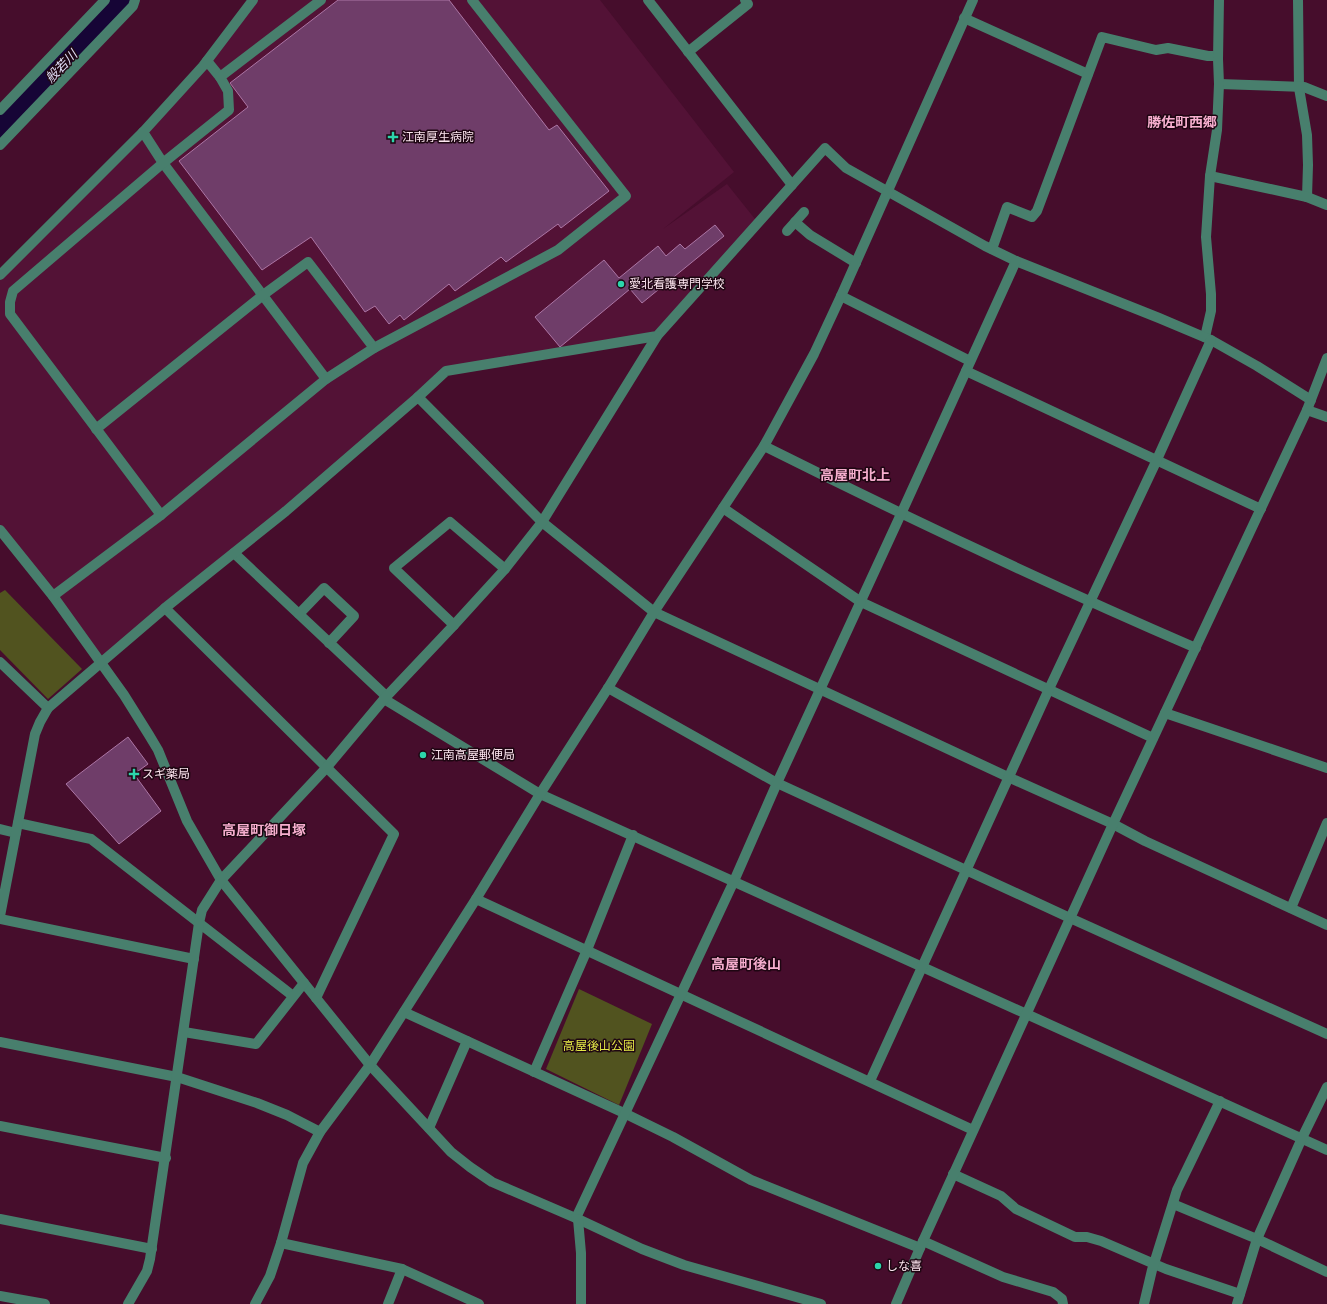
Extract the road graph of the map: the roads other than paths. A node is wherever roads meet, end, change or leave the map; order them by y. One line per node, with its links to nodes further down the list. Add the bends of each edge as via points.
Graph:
1 (105, 0): 20 (street)
2 (136, 0): 22 (street)
3 (253, 0): 14 (street)
4 (321, 0): 16 (street)
5 (472, 0): 40 (street, via 626,196 558,250)
6 (648, 0): 12 (street)
7 (745, 0): 12 (street, via 748,4)
8 (973, 0): 11 (street)
9 (1219, 0): 13 (street)
10 (1298, 0): 18 (street)
11 (964, 18): 15 (street); 26 (street)
12 (688, 52): 25 (street)
13 (1218, 56): 15 (street, via 1168,48 1156,50 1102,37); 17 (street)
14 (206, 61): 16 (street); 21 (street)
15 (1088, 74): 32 (street, via 1037,211 1032,217 1007,207)
16 (220, 77): 23 (street, via 228,91 229,110)
17 (1219, 84): 18 (street); 24 (street, via 1217,130)
18 (1299, 87): 19 (street); 27 (street, via 1307,135)
19 (1327, 96)
20 (0, 110)
21 (143, 132): 23 (street); 35 (street)
22 (0, 145)
23 (163, 163): 36 (street); 49 (street, via 13,292 10,302 10,314)
24 (1210, 176): 27 (street); 39 (street, via 1206,237 1211,294)
25 (792, 185): 26 (street, via 825,148 846,168); 38 (street)
26 (888, 191): 32 (street); 34 (street)
27 (1307, 197): 28 (street)
28 (1327, 205)
29 (804, 212): 30 (street)
30 (795, 222): 31 (street); 34 (street, via 810,235)
31 (787, 231)
32 (992, 249): 33 (street)
33 (1016, 261): 39 (street); 42 (street)
34 (856, 263): 37 (street)
35 (0, 275)
36 (263, 295): 40 (street, via 308,262); 44 (street); 49 (street)
37 (842, 296): 42 (street); 50 (street)
38 (657, 336): 45 (street, via 446,371); 56 (street)
39 (1208, 338): 46 (street); 51 (street)
40 (374, 348): 44 (street)
41 (1327, 358): 46 (street)
42 (970, 361): 43 (street)
43 (966, 371): 51 (street); 54 (street)
44 (326, 378): 55 (street)
45 (418, 397): 56 (street); 58 (street)
46 (1311, 400): 47 (street)
47 (1307, 410): 48 (street); 53 (street)
48 (1327, 417)
49 (96, 429): 55 (street)
50 (764, 446): 52 (street); 54 (street)
51 (1156, 460): 53 (street); 62 (street)
52 (723, 508): 61 (street); 64 (street)
53 (1261, 509): 68 (street)
54 (901, 514): 61 (street); 62 (street)
55 (161, 515): 60 (street)
56 (542, 522): 59 (street); 64 (street)
57 (0, 530): 60 (street)
58 (234, 553): 63 (street); 65 (street)
59 (505, 569): 66 (street); 66 (street, via 450,522 394,568)
60 (53, 596): 70 (street)
61 (861, 602): 72 (street); 73 (street)
62 (1090, 602): 68 (street); 72 (street)
63 (165, 608): 70 (street); 78 (street)
64 (654, 612): 71 (street); 73 (street)
65 (299, 614): 67 (street); 67 (street, via 324,588 354,616)
66 (454, 625): 74 (street)
67 (329, 643): 74 (street)
68 (1196, 648): 76 (street)
69 (0, 662): 75 (street)
70 (102, 664): 75 (street); 89 (street, via 158,750 187,821)
71 (608, 688): 81 (street); 82 (street)
72 (1048, 689): 77 (street); 80 (street)
73 (820, 690): 80 (street); 81 (street)
74 (385, 698): 78 (street); 82 (street)
75 (48, 708): 85 (street, via 35,734)
76 (1165, 713): 77 (street); 79 (street)
77 (1153, 738): 84 (street)
78 (327, 767): 89 (street); 103 (street, via 394,834)
79 (1327, 768)
80 (1008, 777): 84 (street); 88 (street)
81 (777, 783): 88 (street); 90 (street)
82 (540, 794): 87 (street); 91 (street)
83 (1327, 823): 92 (street)
84 (1113, 824): 92 (street); 94 (street)
85 (17, 828): 86 (street); 93 (street); 95 (street, via 91,839)
86 (0, 830)
87 (633, 835): 90 (street); 97 (street)
88 (967, 870): 94 (street); 99 (street)
89 (221, 880): 95 (street, via 202,910); 100 (street)
90 (734, 882): 99 (street); 101 (street)
91 (476, 899): 97 (street); 104 (street)
92 (1291, 908): 96 (street)
93 (0, 917): 98 (street)
94 (1070, 918): 105 (street); 107 (street)
95 (199, 923): 98 (street); 102 (street)
96 (1327, 925)
97 (586, 950): 101 (street); 111 (street)
98 (194, 959): 106 (street)
99 (922, 966): 105 (street); 113 (street)
100 (304, 983): 102 (street); 103 (street)
101 (681, 994): 113 (street); 116 (street)
102 (294, 996): 106 (street, via 256,1044)
103 (316, 998): 110 (street)
104 (404, 1012): 108 (street); 110 (street)
105 (1027, 1014): 115 (street); 119 (street)
106 (184, 1032): 112 (street)
107 (1327, 1034)
108 (467, 1041): 111 (street); 118 (street)
109 (0, 1042): 112 (street)
110 (370, 1065): 118 (street); 120 (street)
111 (534, 1072): 116 (street)
112 (177, 1077): 120 (street, via 257,1103); 123 (street)
113 (870, 1081): 119 (street)
114 (1327, 1087): 121 (street)
115 (1220, 1101): 121 (street); 125 (street, via 1177,1190)
116 (624, 1113): 127 (street); 130 (street, via 751,1180)
117 (0, 1126): 123 (street)
118 (429, 1128): 127 (street, via 451,1152 492,1182)
119 (973, 1130): 124 (street)
120 (320, 1132): 129 (street, via 303,1164)
121 (1302, 1138): 122 (street); 128 (street)
122 (1327, 1150)
123 (166, 1158): 131 (street)
124 (953, 1174): 130 (street); 132 (street, via 1001,1196 1016,1209 1075,1236 1101,1241)
125 (1173, 1204): 128 (street); 132 (street)
126 (0, 1219): 131 (street)
127 (577, 1219): 142 (street, via 581,1253); 143 (street, via 684,1265)
128 (1257, 1240): 134 (street); 135 (street)
129 (281, 1243): 133 (street); 139 (street, via 270,1276)
130 (921, 1245): 144 (street); 145 (street, via 1003,1277 1053,1292 1062,1299)
131 (152, 1249): 138 (street, via 147,1271)
132 (1154, 1264): 135 (street); 146 (street)
133 (402, 1269): 140 (street); 141 (street)
134 (1327, 1272)
135 (1240, 1294): 147 (street)
136 (0, 1296): 137 (street)
137 (45, 1304)
138 (128, 1304)
139 (255, 1304)
140 (388, 1304)
141 (479, 1304)
142 (581, 1304)
143 (821, 1304)
144 (896, 1304)
145 (1063, 1304)
146 (1144, 1304)
147 (1237, 1304)

